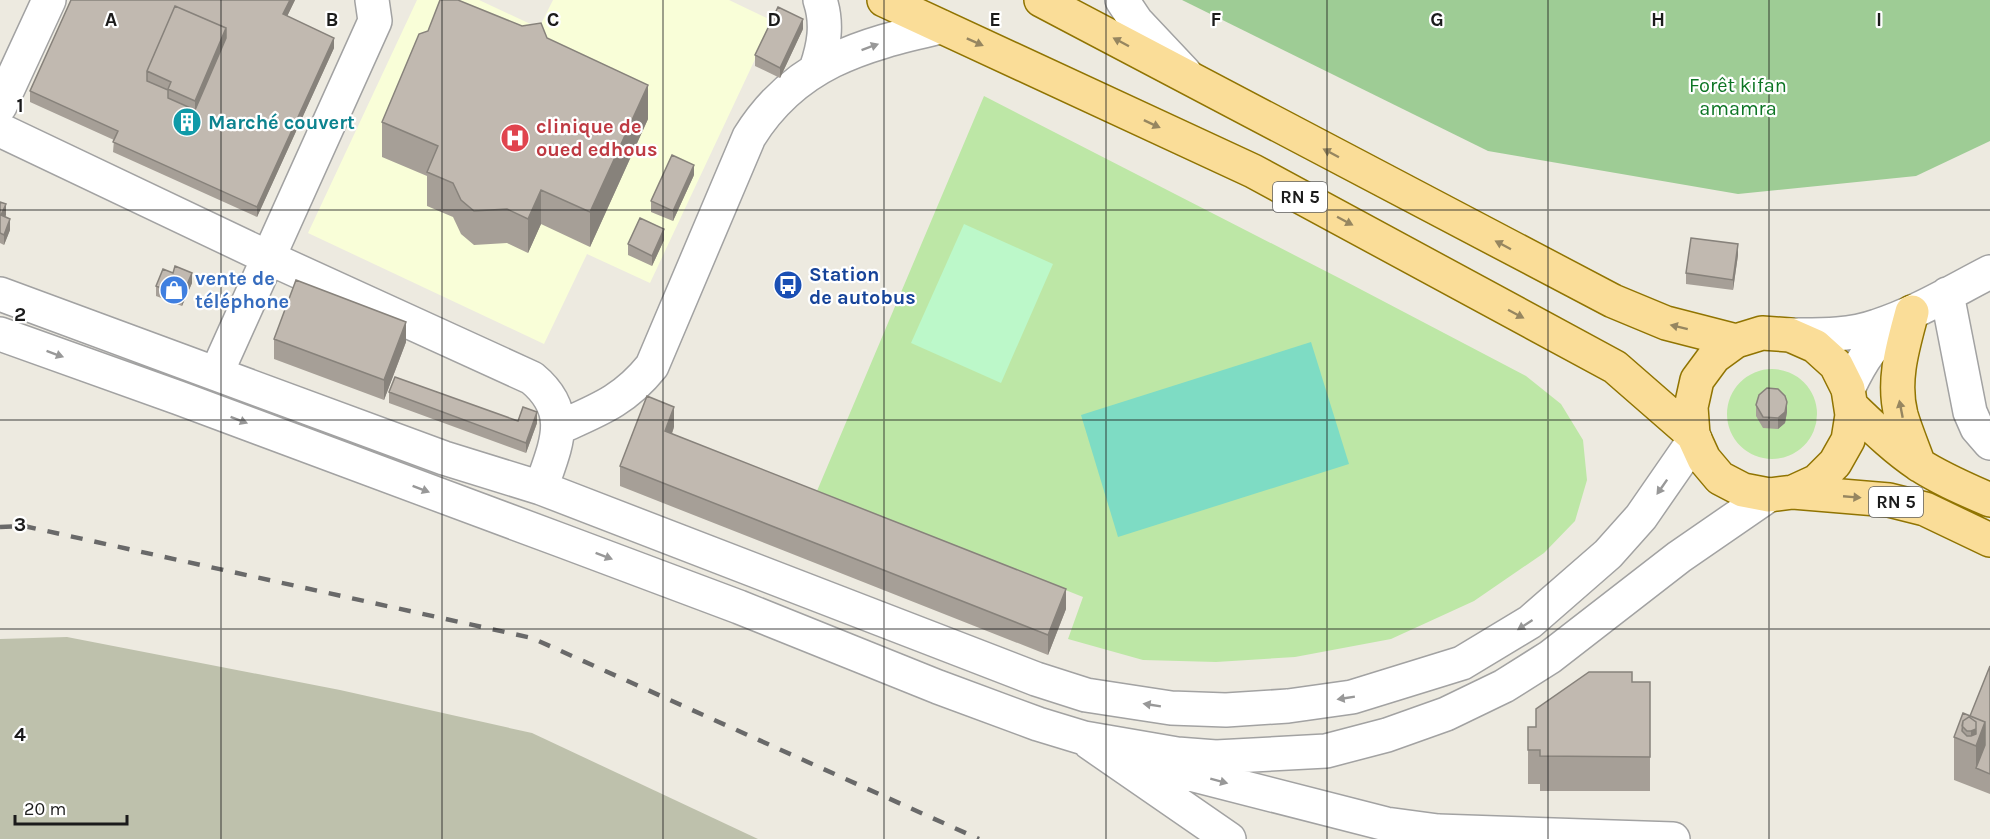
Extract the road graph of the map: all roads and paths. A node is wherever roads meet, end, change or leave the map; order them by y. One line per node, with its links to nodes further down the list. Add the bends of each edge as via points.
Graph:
1 (49, 0): 10 (street)
2 (372, 0): 12 (street, via 375,21)
3 (820, 0): 8 (street, via 825,30)
4 (884, 0): 7 (main road, RN 5)
5 (1041, 0): 9 (main road, RN 5, one-way to 5)
6 (1122, 0): 9 (street, via 1136,21)
7 (941, 27): 8 (street, one-way to 7, via 878,44); 23 (main road, RN 5, one-way to 23, via 1253,171 1615,367)
8 (816, 69): 22 (street, via 778,98 749,137 652,366 619,399)
9 (1190, 79): 19 (main road, RN 5, one-way to 9, via 1666,323 1613,301)
10 (0, 106)
11 (0, 130): 12 (street)
12 (267, 257): 20 (street); 22 (street, via 531,378 545,389 554,406)
13 (1990, 272): 15 (street)
14 (0, 294): 20 (street)
15 (1947, 294): 16 (street); 24 (street, via 1970,412)
16 (1912, 312): 18 (street, via 1875,327 1829,335); 21 (street, via 1878,339 1861,361); 25 (main road, one-way to 16, via 1901,413 1897,388)
17 (0, 334): 30 (street, one-way to 30)
18 (1790, 335): 19 (main road, via 1762,333); 21 (main road, via 1815,346 1836,364)
19 (1736, 341): 23 (main road, via 1714,357 1697,380 1691,407)
20 (216, 374): 26 (street, via 444,458)
21 (1850, 397): 25 (main road, RN 5, via 1889,442); 27 (main road, via 1848,440 1835,463 1817,481)
22 (558, 429): 26 (street)
23 (1694, 437): 26 (street, one-way to 26, via 1641,517 1608,554 1530,622 1462,663 1352,698 1226,710 1171,708 1086,695 1036,680); 27 (main road, via 1704,459 1720,478 1743,490)
24 (1990, 443)
25 (1919, 465): 28 (main road, RN 5)
26 (541, 488)
27 (1781, 494): 29 (main road, RN 5, one-way to 29, via 1898,502 1925,509); 31 (street, via 1679,557 1550,657 1504,686 1446,714 1387,735 1326,750)
28 (1990, 500)
29 (1990, 540)
30 (1084, 738): 31 (street, via 1177,754); 32 (street, one-way to 32, via 1154,764); 33 (street)
31 (1256, 755): 32 (street, via 1284,784)
32 (1337, 813): 34 (street, via 1437,831)
33 (1229, 839)
34 (1673, 839)

